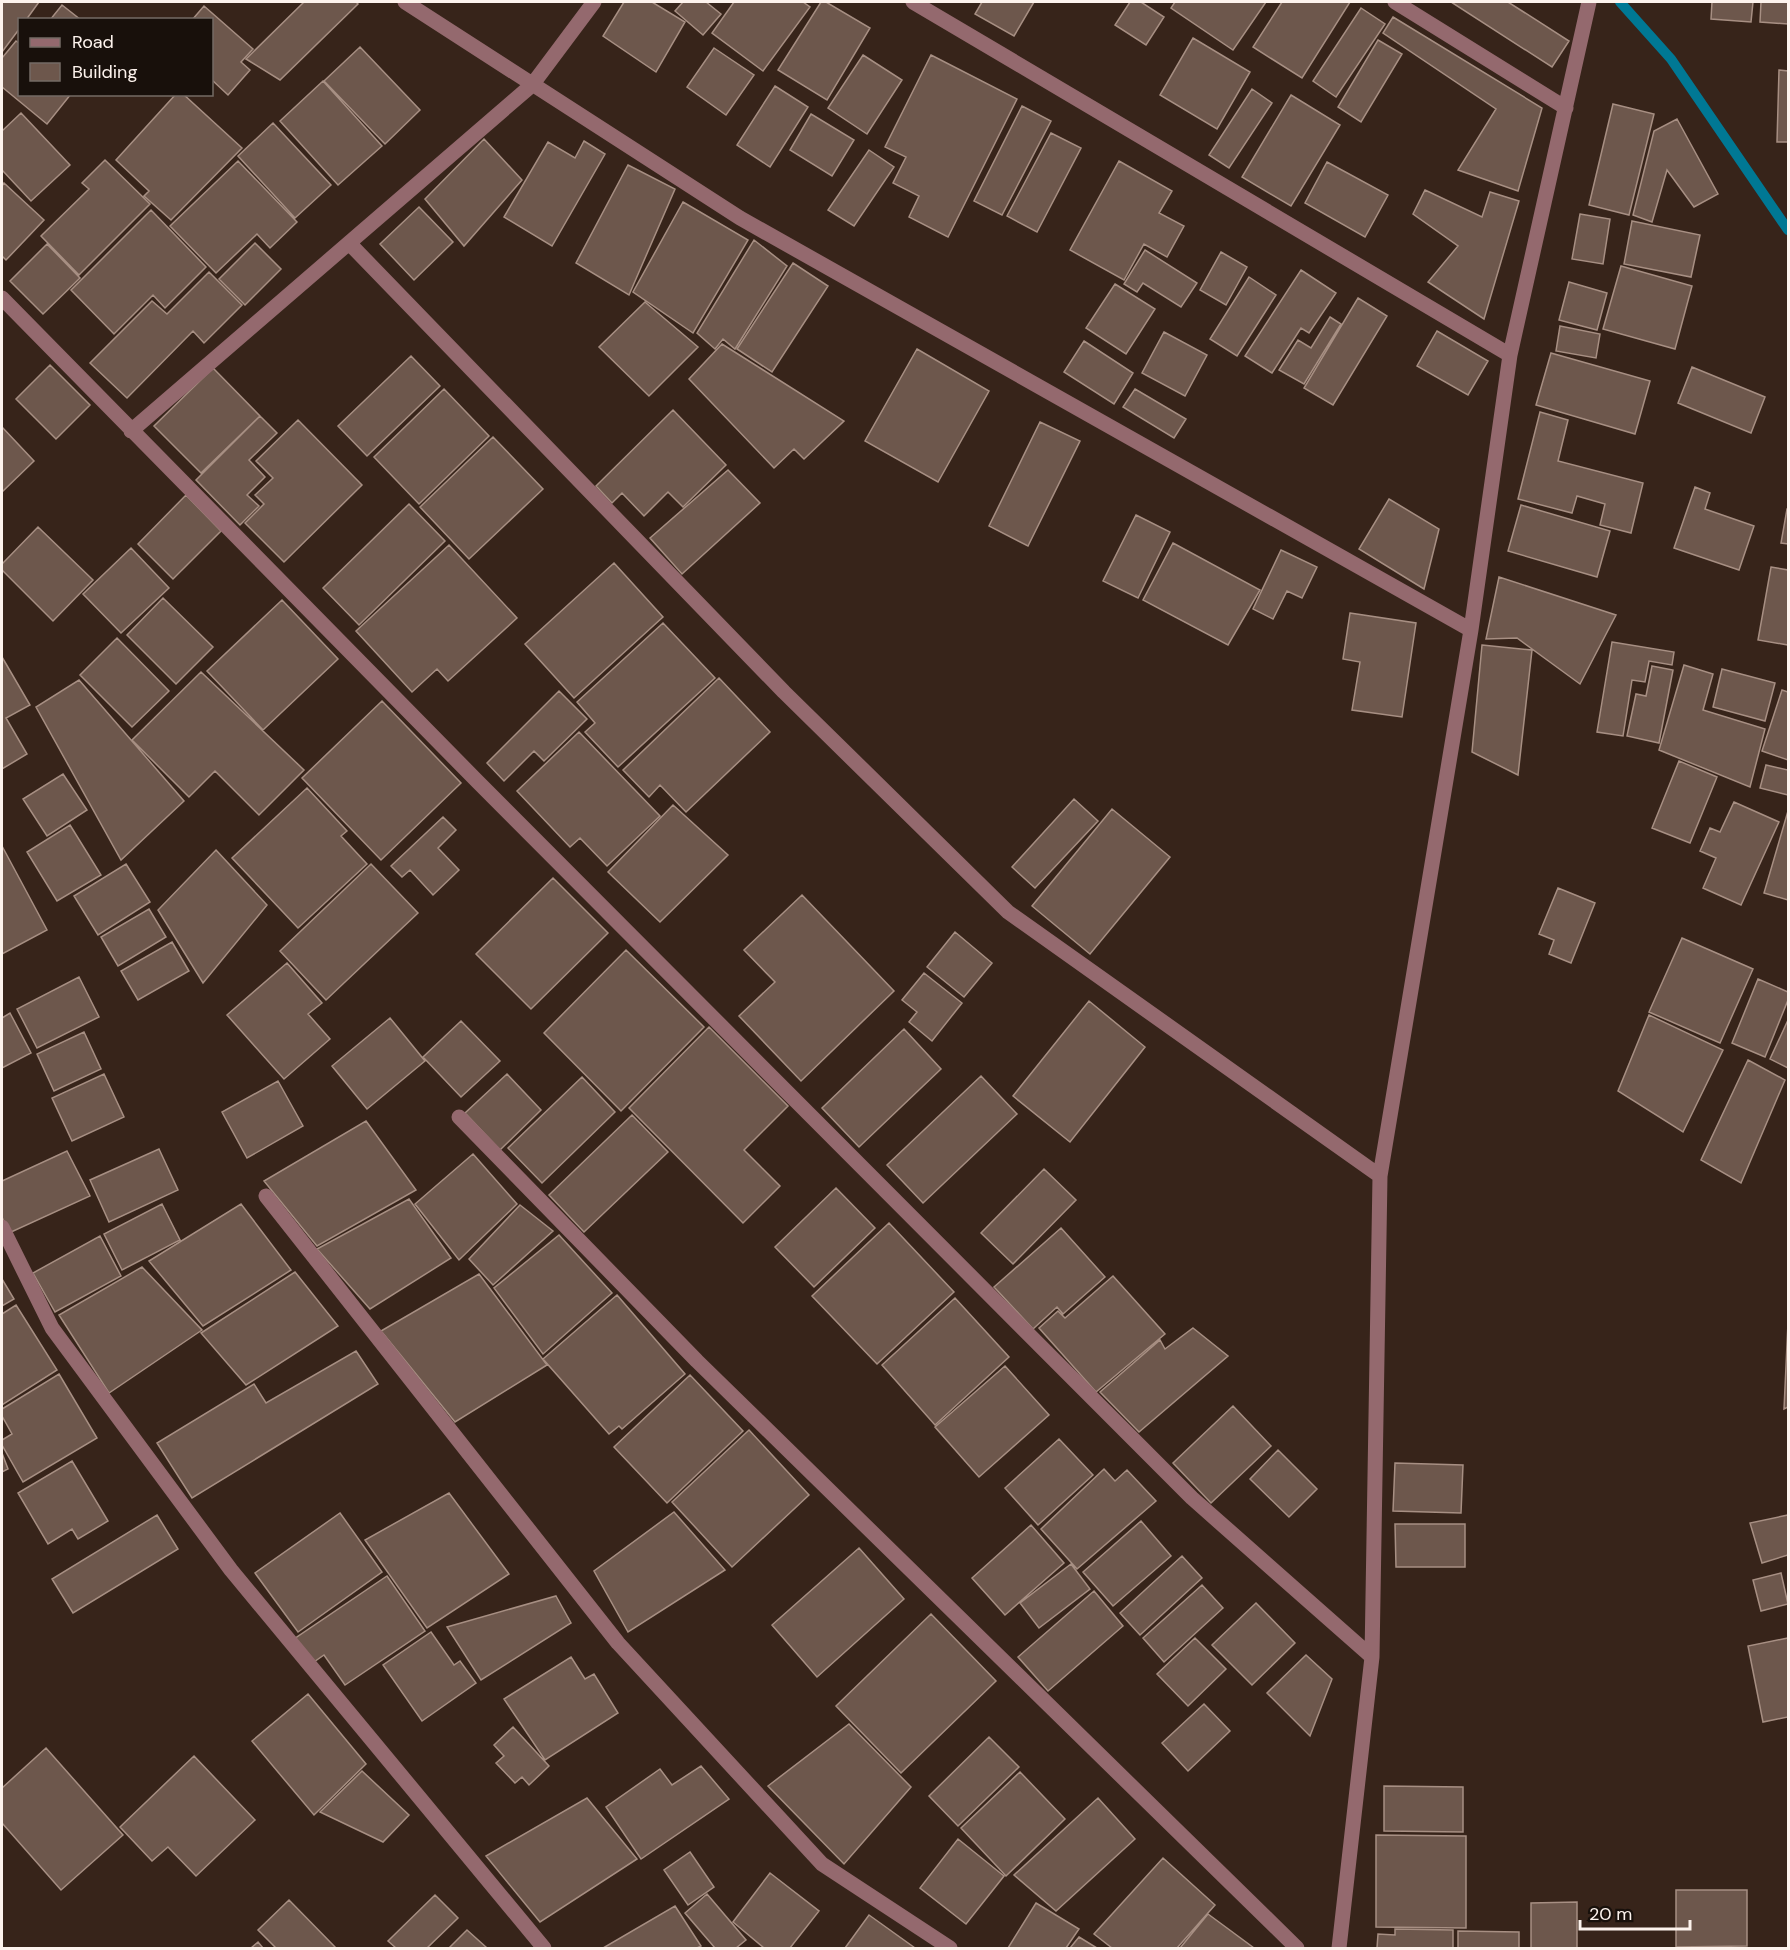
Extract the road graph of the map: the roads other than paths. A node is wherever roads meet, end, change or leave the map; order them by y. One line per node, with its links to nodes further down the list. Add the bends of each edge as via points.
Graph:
1 (405, 2): 6 (street)
2 (594, 2): 6 (street)
3 (913, 2): 10 (street)
4 (1395, 2): 7 (street)
5 (1588, 7): 7 (street)
6 (532, 84): 8 (street); 12 (street, via 740,218)
7 (1566, 108): 10 (street)
8 (349, 243): 11 (street); 14 (street, via 784,692 1008,912)
9 (2, 298): 11 (street)
10 (1509, 355): 12 (street)
11 (131, 431): 17 (street, via 1184,1490)
12 (1471, 630): 14 (street)
13 (459, 1117): 20 (street, via 698,1361)
14 (1380, 1176): 17 (street)
15 (266, 1196): 19 (street, via 618,1643 822,1864)
16 (2, 1227): 18 (street, via 52,1328 231,1570)
17 (1372, 1657): 21 (street)
18 (544, 1948)
19 (950, 1948)
20 (1297, 1948)
21 (1339, 1948)

